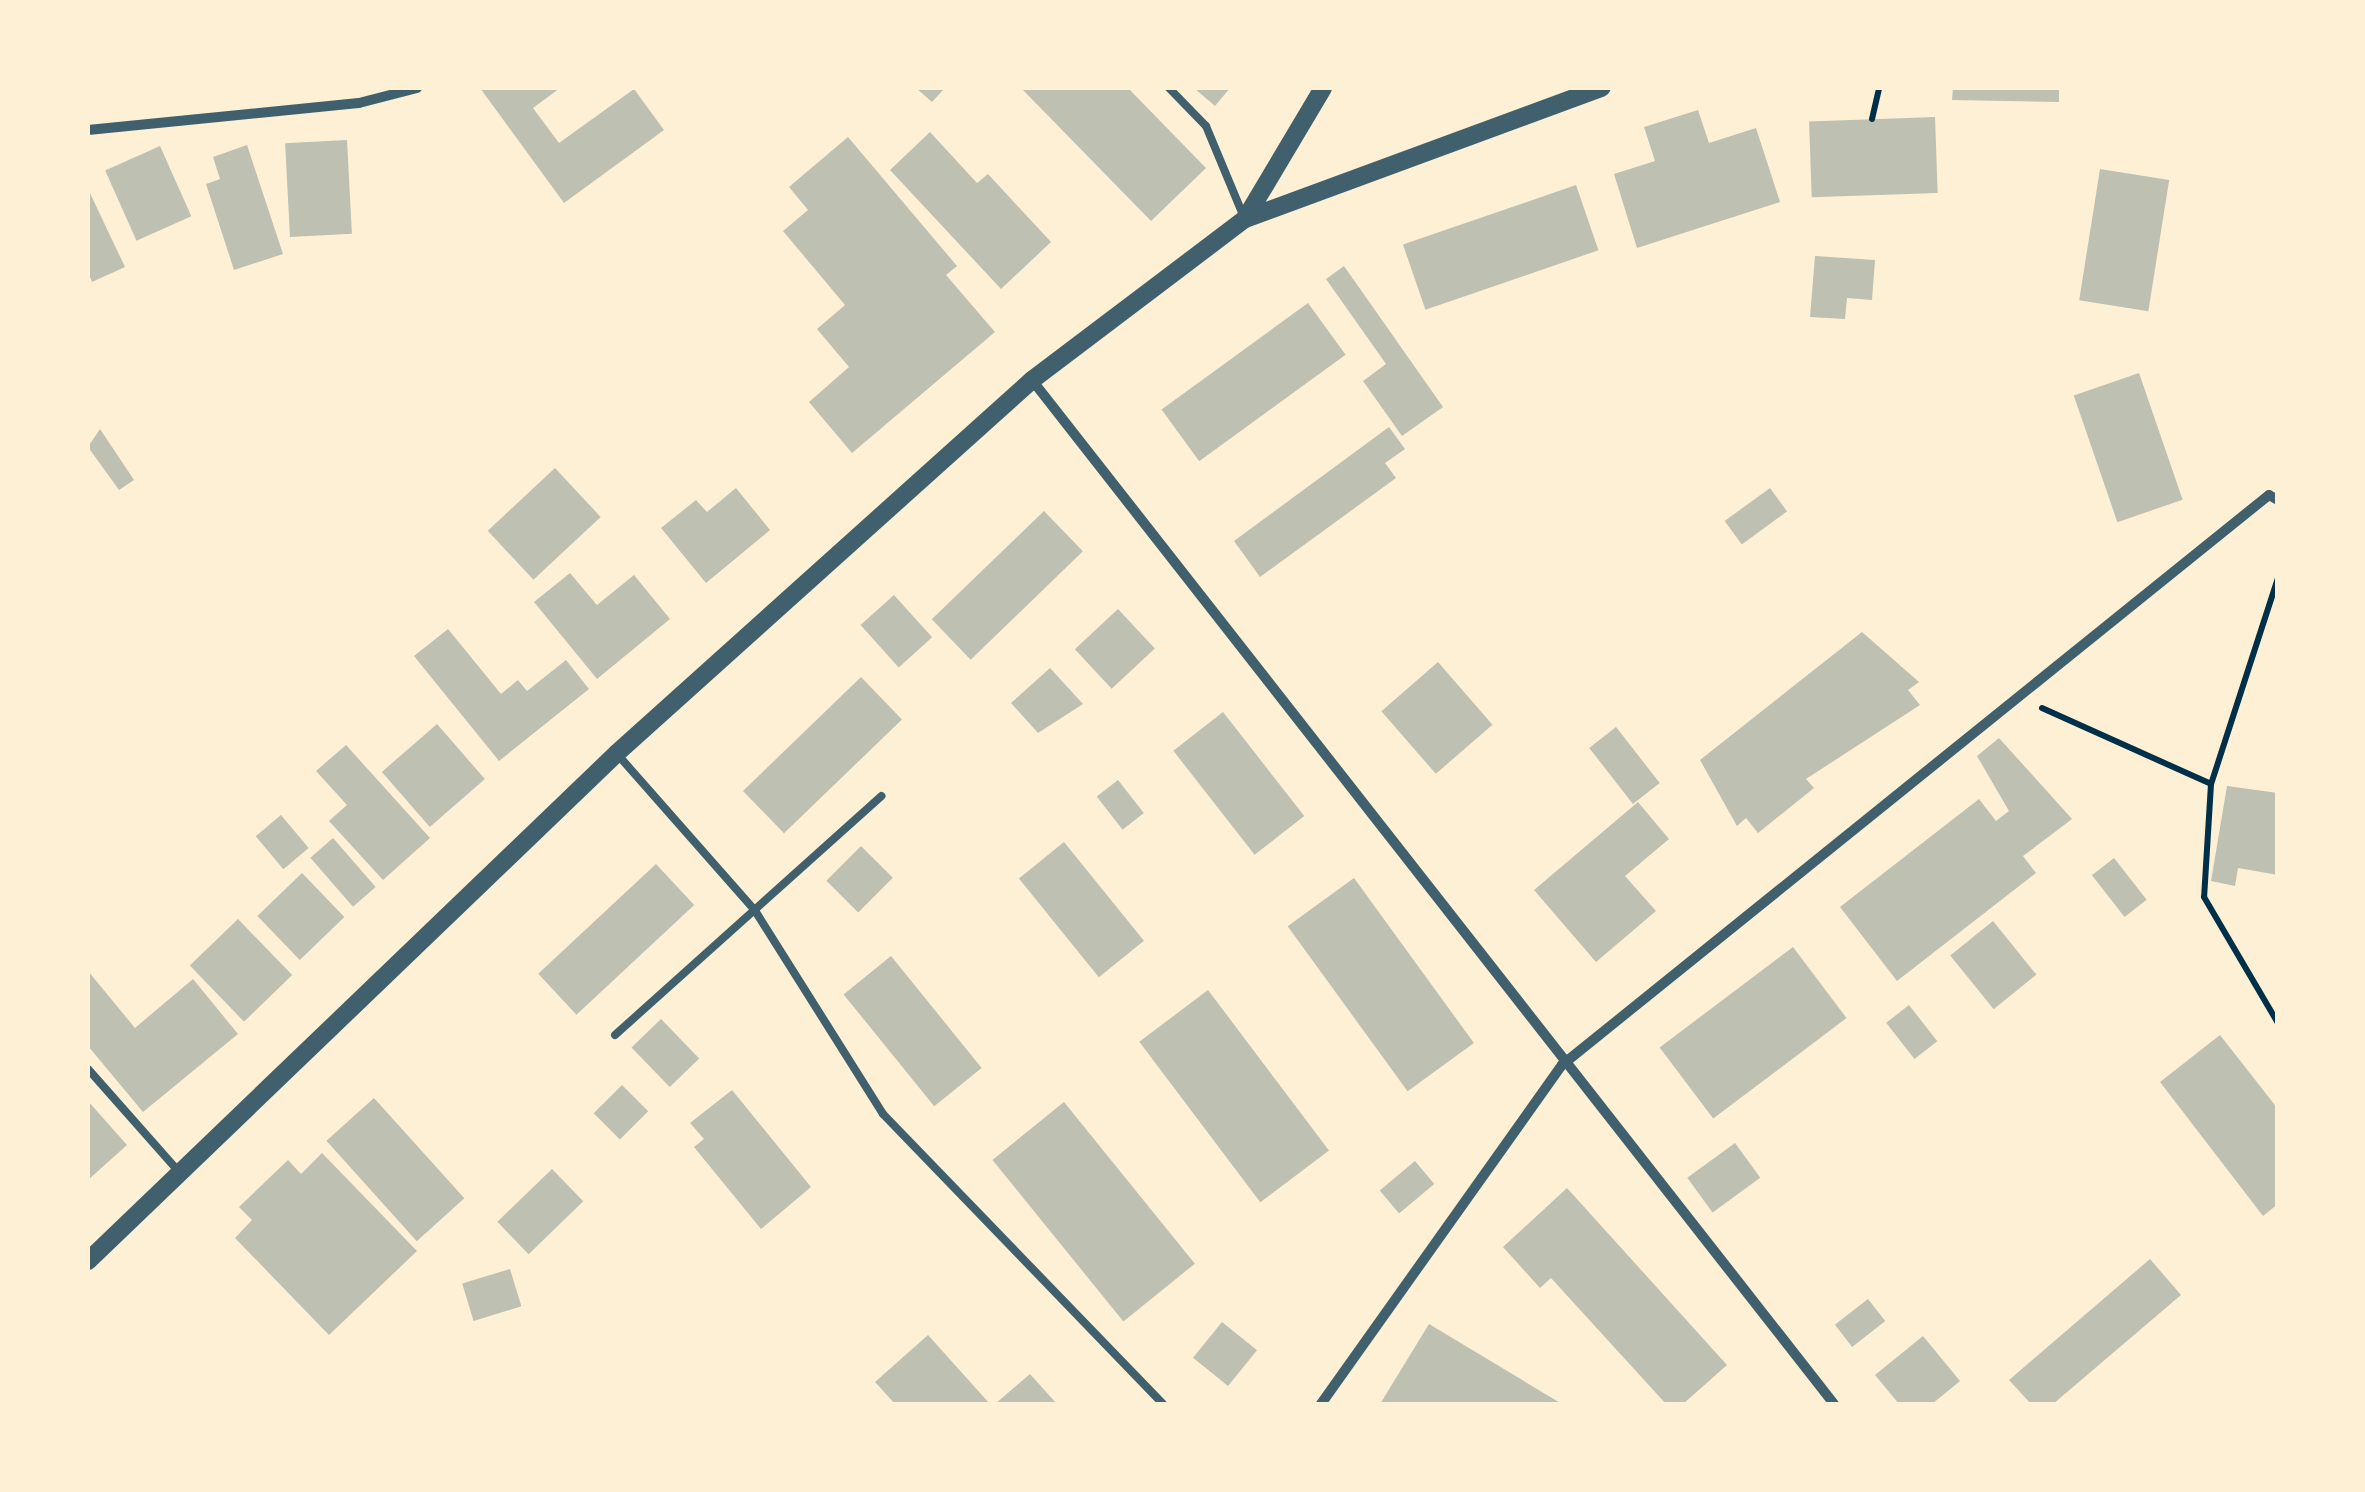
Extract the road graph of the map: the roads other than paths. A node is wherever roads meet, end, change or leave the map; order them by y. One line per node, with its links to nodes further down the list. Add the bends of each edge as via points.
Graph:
1 (417, 88): 5 (street, via 360,102)
2 (1169, 88): 6 (lane, via 1206,126)
3 (1323, 88): 6 (street)
4 (1602, 88): 6 (street)
5 (88, 130)
6 (1245, 219): 7 (street)
7 (1032, 380): 9 (street); 13 (street)
8 (2278, 500): 13 (street, via 2269,495)
9 (617, 754): 11 (lane); 15 (street)
10 (881, 796): 11 (lane)
11 (754, 909): 12 (lane); 17 (lane, via 883,1114)
12 (615, 1035)
13 (1562, 1065): 18 (street); 19 (street)
14 (88, 1069): 15 (lane)
15 (180, 1173): 16 (street)
16 (88, 1261)
17 (1163, 1404)
18 (1321, 1404)
19 (1834, 1404)

